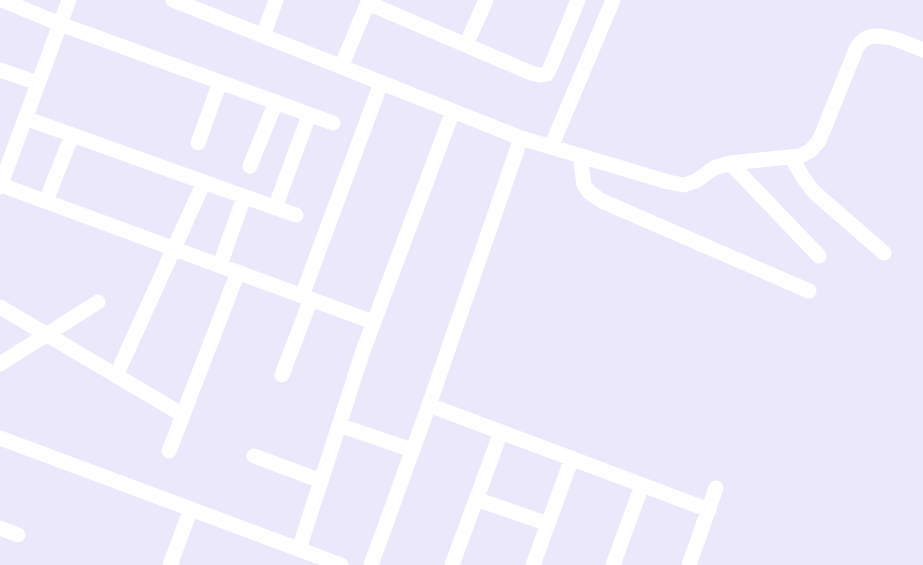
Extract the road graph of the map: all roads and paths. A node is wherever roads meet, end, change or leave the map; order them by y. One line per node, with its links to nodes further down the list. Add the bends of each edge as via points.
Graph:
1 (2, 0): 10 (street)
2 (69, 0): 10 (street)
3 (173, 0): 9 (street)
4 (276, 0): 11 (street)
5 (486, 0): 12 (street)
6 (578, 0): 12 (street, via 547,74 531,73)
7 (613, 0): 27 (street)
8 (369, 1): 12 (street); 14 (street)
9 (204, 6): 11 (street)
10 (60, 24): 16 (street); 17 (street)
11 (263, 36): 14 (street)
12 (466, 45)
13 (923, 50): 29 (street, via 893,38 865,38 856,47 818,141 810,151)
14 (341, 66): 18 (street)
15 (0, 70): 17 (street)
16 (220, 82): 19 (street); 26 (street)
17 (38, 83): 22 (street)
18 (381, 83): 20 (street); 44 (street)
19 (276, 102): 21 (street); 31 (street)
20 (454, 111): 25 (street); 47 (street)
21 (309, 115): 23 (street); 36 (street)
22 (25, 118): 24 (street); 33 (street)
23 (333, 124)
24 (72, 135): 32 (street); 35 (street)
25 (520, 138): 27 (street); 52 (street)
26 (198, 142)
27 (551, 147): 28 (street)
28 (580, 156): 30 (street, via 684,185); 43 (street, via 584,185 602,201)
29 (791, 157): 30 (street); 39 (street, via 814,192)
30 (730, 162): 40 (street)
31 (250, 166)
32 (204, 182): 34 (street); 38 (street)
33 (0, 186): 35 (street)
34 (244, 197): 36 (street); 41 (street)
35 (46, 201): 38 (street)
36 (274, 208): 37 (street)
37 (296, 215)
38 (174, 248): 41 (street); 50 (street)
39 (884, 253)
40 (819, 256)
41 (220, 265): 42 (street)
42 (238, 272): 44 (street); 53 (street)
43 (809, 291)
44 (306, 297): 47 (street); 51 (street)
45 (98, 302): 48 (street)
46 (0, 307): 48 (street)
47 (373, 322): 54 (street)
48 (47, 335): 49 (street); 50 (street)
49 (0, 364)
50 (116, 376): 53 (street)
51 (282, 376)
52 (429, 404): 55 (street); 57 (street)
53 (183, 415): 58 (street)
54 (339, 425): 57 (street); 61 (street)
55 (501, 432): 60 (street); 64 (street)
56 (0, 438): 65 (street)
57 (412, 450): 73 (street)
58 (169, 451)
59 (254, 456): 61 (street)
60 (572, 458): 62 (street); 67 (street)
61 (321, 481): 70 (street)
62 (642, 485): 66 (street); 76 (street)
63 (716, 488): 66 (street)
64 (476, 499): 67 (street); 74 (street)
65 (191, 509): 70 (street); 71 (street)
66 (709, 510): 77 (street)
67 (548, 524): 75 (street)
68 (0, 528): 69 (street)
69 (18, 535)
70 (299, 549): 72 (street)
71 (170, 565)
72 (341, 565)
73 (371, 565)
74 (452, 565)
75 (533, 565)
76 (613, 565)
77 (689, 565)

